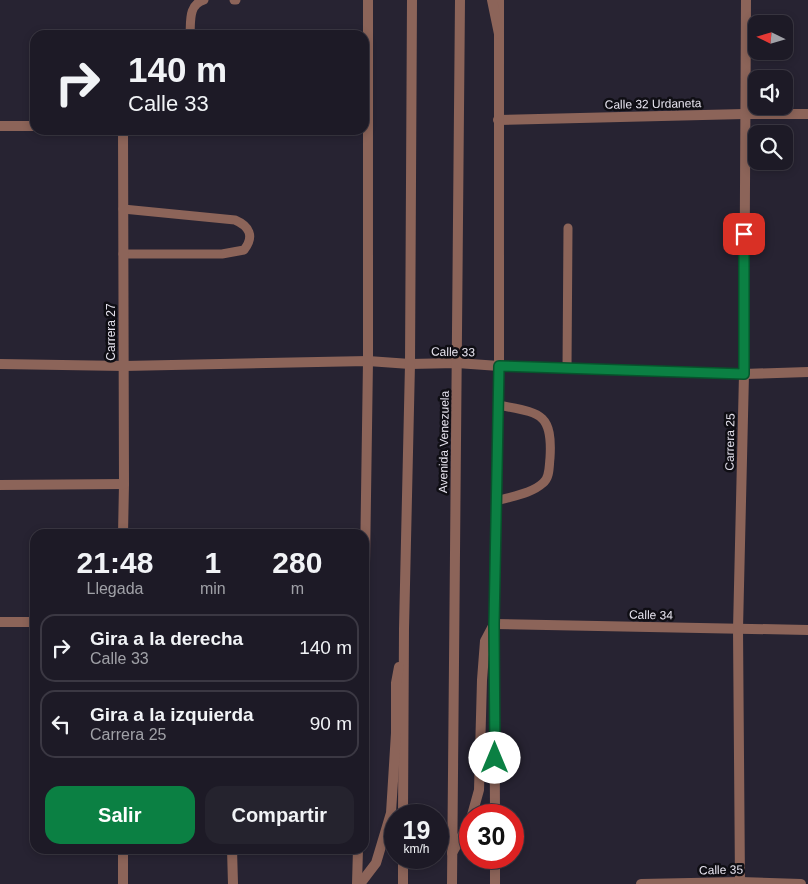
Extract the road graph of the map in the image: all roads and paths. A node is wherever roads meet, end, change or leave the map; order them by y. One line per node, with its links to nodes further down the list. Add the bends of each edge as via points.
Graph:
1 (204, 0): 8 (lane, via 192,10)
2 (368, 0): 9 (street)
3 (411, 0): 24 (street)
4 (460, 0): 22 (street, Avenida Venezuela)
5 (492, 0): 10 (street)
6 (499, 0): 10 (street)
7 (746, 0): 11 (street, Carrera 25)
8 (190, 30)
9 (368, 30)
10 (499, 34): 13 (street)
11 (744, 114): 12 (street, Calle 32 Urdaneta); 13 (street, Calle 32 Urdaneta); 29 (street, Carrera 25)
12 (808, 114)
13 (498, 120): 26 (street)
14 (0, 126): 15 (street)
15 (30, 126)
16 (122, 135): 18 (street, Carrera 27)
17 (366, 135): 21 (street)
18 (123, 209): 20 (street, Carrera 27); 20 (lane, via 235,220 249,230 250,238 244,250 222,254)
19 (568, 228): 27 (lane)
20 (123, 254): 25 (street, Carrera 27)
21 (368, 361): 24 (street, Calle 33); 25 (street, Calle 33); 35 (street)
22 (457, 363): 24 (street, Calle 33); 26 (street, Calle 33); 49 (street, Avenida Venezuela)
23 (0, 364): 25 (street, Calle 33)
24 (410, 364): 39 (street)
25 (124, 366): 31 (street, Carrera 27)
26 (499, 366): 27 (street, Calle 33); 30 (street)
27 (567, 369): 29 (street, Calle 33)
28 (808, 372): 29 (street, Calle 33)
29 (744, 374): 40 (street, Carrera 25)
30 (498, 405): 33 (street); 33 (lane, via 541,416 550,428 551,441 545,482 534,490)
31 (124, 484): 32 (street); 34 (street, Carrera 27)
32 (0, 485)
33 (496, 501): 38 (street)
34 (123, 529)
35 (365, 529)
36 (0, 622): 37 (street)
37 (30, 622)
38 (494, 624): 40 (street, Calle 34); 43 (street, via 484,641 479,790); 44 (street)
39 (404, 629): 42 (street); 55 (street, via 396,683 391,813 376,863)
40 (738, 629): 41 (street, Calle 34); 52 (street, Carrera 25)
41 (808, 630)
42 (403, 804)
43 (475, 804)
44 (495, 804)
45 (459, 842): 49 (street)
46 (123, 854): 53 (street)
47 (232, 854): 54 (street)
48 (358, 854): 55 (street)
49 (452, 854): 57 (street, Avenida Venezuela)
50 (403, 869): 56 (street)
51 (495, 869): 58 (street)
52 (740, 883): 59 (street, Calle 35); 60 (street, Calle 35)
53 (123, 884)
54 (233, 884)
55 (358, 884)
56 (403, 884)
57 (452, 884)
58 (495, 884)
59 (641, 884)
60 (801, 884)

